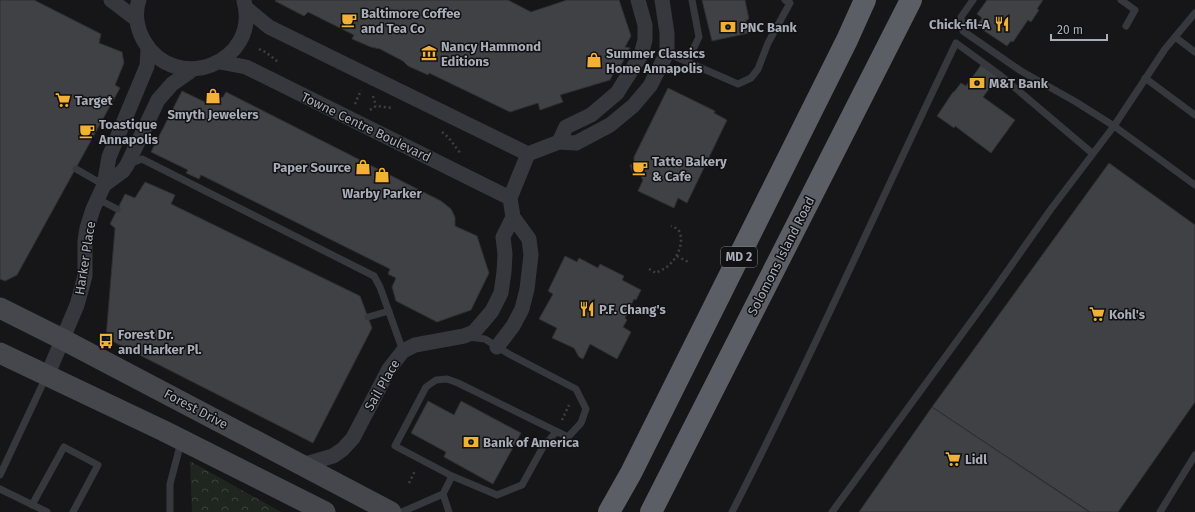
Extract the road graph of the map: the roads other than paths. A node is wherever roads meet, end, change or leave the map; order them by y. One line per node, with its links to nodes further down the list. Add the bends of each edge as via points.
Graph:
1 (111, 0): 13 (street)
2 (139, 0): 13 (street)
3 (638, 0): 25 (street, via 645,25 645,40 640,55 617,93 590,116 566,127)
4 (662, 0): 18 (street)
5 (692, 0): 20 (lane, via 699,36)
6 (785, 0): 20 (lane, via 790,3 768,43 758,70 751,78 738,84)
7 (865, 0): 54 (highway, MD 2, via 634,466)
8 (911, 0): 62 (highway, Solomons Island Road / MD 2)
9 (973, 0): 24 (lane, via 961,17 963,31 1021,71)
10 (1121, 0): 14 (lane, via 1135,10)
11 (245, 4): 19 (street, via 246,24 241,38 232,52); 27 (street, via 269,27)
12 (1195, 13): 15 (lane)
13 (136, 19): 16 (street, via 140,35)
14 (1126, 26)
15 (1175, 36): 17 (lane); 22 (lane)
16 (148, 49): 21 (street, via 168,64); 30 (street, Harker Place, via 147,66 109,158)
17 (1195, 52)
18 (667, 53): 20 (lane); 25 (street, via 650,86 634,106 610,125 576,143)
19 (220, 62): 21 (street); 32 (street, Towne Centre Boulevard, via 246,67)
20 (687, 62)
21 (192, 70): 28 (street, via 172,84 158,100)
22 (1145, 78): 23 (lane); 24 (lane)
23 (1195, 115)
24 (1114, 126): 26 (lane); 31 (lane)
25 (560, 142): 27 (street)
26 (1092, 153): 63 (lane, via 1000,75 956,43 788,403); 64 (lane)
27 (528, 154): 32 (street)
28 (127, 165): 30 (street); 37 (lane, via 142,159 374,276)
29 (76, 169): 30 (lane)
30 (104, 185): 33 (street, Harker Place)
31 (1195, 185)
32 (510, 198): 35 (street)
33 (98, 199): 34 (lane); 40 (street, Harker Place, via 87,228 85,276 77,305)
34 (117, 209)
35 (513, 217): 39 (street, Sail Place, via 503,237 505,254 501,293 492,311 474,332); 41 (street, via 529,239 531,255 528,289 522,310)
36 (0, 308): 40 (main road, Forest Drive)
37 (389, 311): 38 (lane); 42 (lane)
38 (368, 317)
39 (464, 336): 41 (lane, via 484,339); 42 (street, Sail Place, via 415,345)
40 (62, 339): 44 (street, Harker Place); 48 (main road, Forest Drive)
41 (497, 347): 45 (lane, via 576,389 586,409 581,423 568,437)
42 (402, 351): 48 (street, Sail Place, via 389,369 353,438 333,456)
43 (0, 353): 44 (main road)
44 (47, 376): 46 (main road); 49 (lane)
45 (556, 432): 50 (lane, via 543,448 522,485 497,495); 50 (lane, via 458,382 436,380 426,387 396,446)
46 (182, 440): 57 (lane, via 170,484); 58 (main road)
47 (1195, 455): 65 (lane)
48 (302, 465): 59 (main road, Forest Drive)
49 (0, 475)
50 (452, 476): 52 (lane)
51 (0, 489): 53 (lane)
52 (443, 494): 60 (lane); 61 (lane)
53 (32, 505): 55 (lane); 56 (lane, via 64,446 98,466)
54 (608, 510)
55 (47, 512)
56 (73, 512)
57 (170, 512)
58 (325, 512)
59 (391, 512)
60 (402, 512)
61 (449, 512)
62 (651, 512)
63 (732, 512)
64 (832, 512)
65 (1160, 512)

